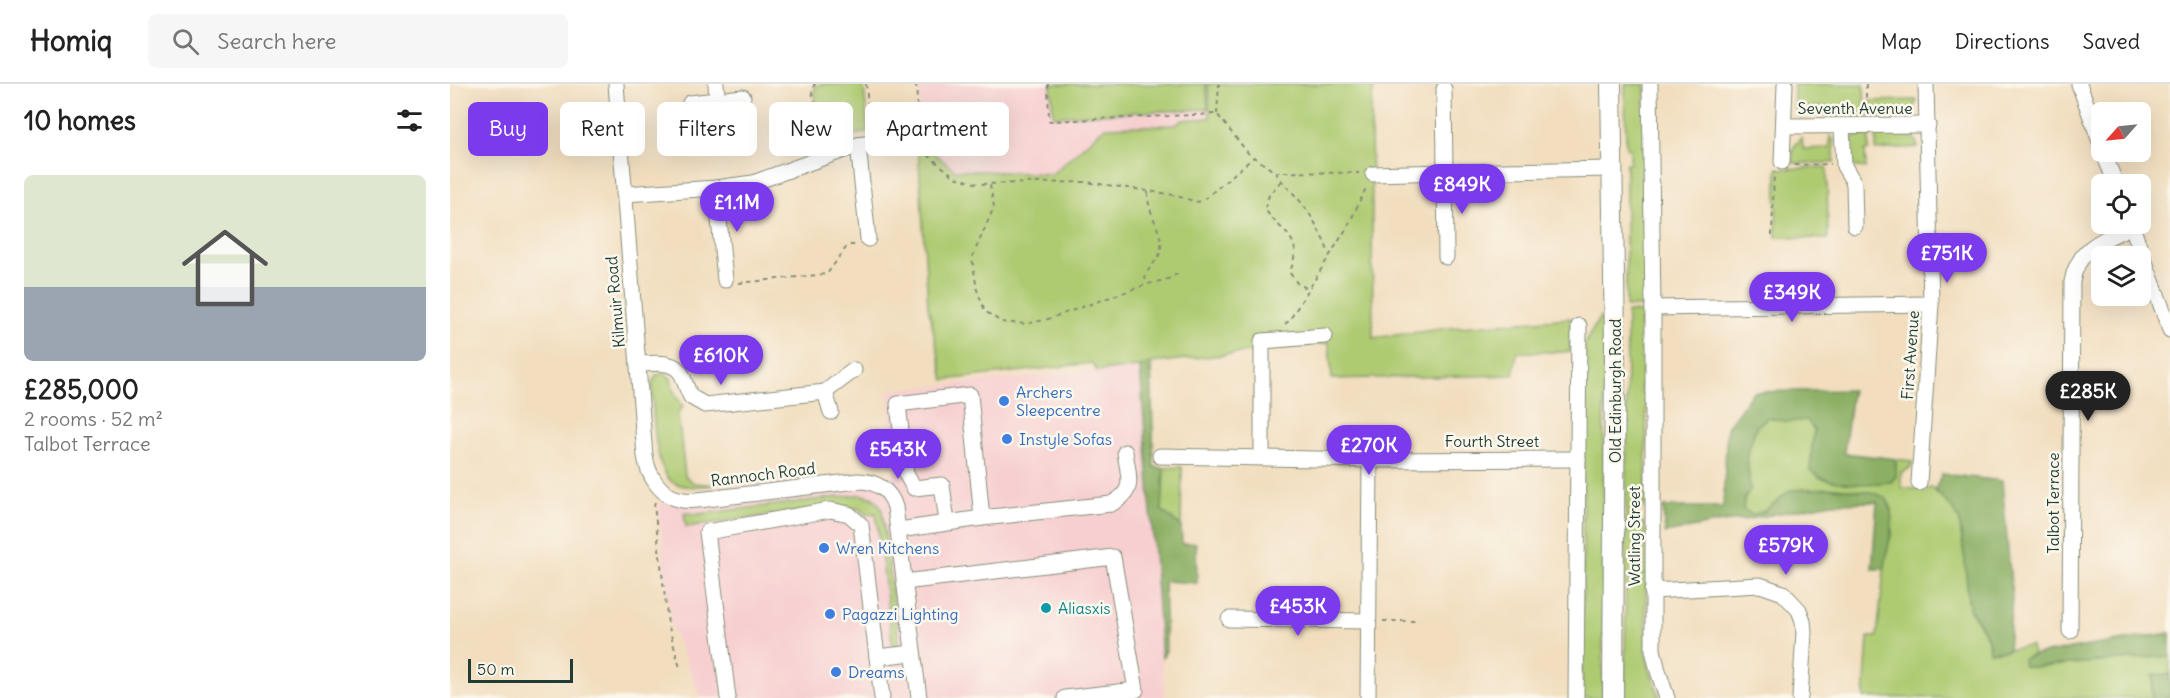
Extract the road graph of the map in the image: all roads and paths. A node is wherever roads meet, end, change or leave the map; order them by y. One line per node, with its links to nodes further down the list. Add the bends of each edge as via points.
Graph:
1 (616, 84): 42 (street, Kilmuir Road)
2 (716, 84): 17 (street)
3 (816, 84): 19 (path, via 812,93)
4 (862, 84): 14 (path)
5 (916, 84): 39 (path, via 924,153 955,177)
6 (1048, 84): 21 (path, via 1049,121)
7 (1219, 84): 21 (path)
8 (1611, 84): 34 (main road, Old Edinburgh Road)
9 (1650, 84): 56 (street, Watling Street)
10 (1785, 84): 24 (street, Seventh Avenue)
11 (1866, 84): 25 (path)
12 (1926, 84): 23 (street, First Avenue)
13 (2079, 84): 22 (street)
14 (866, 85): 20 (path)
15 (1444, 89): 36 (street)
16 (743, 97): 17 (street)
17 (717, 100): 18 (street)
18 (699, 102)
19 (815, 102)
20 (866, 102)
21 (1217, 114): 31 (path)
22 (2091, 117)
23 (1928, 125): 25 (street, Seventh Avenue); 55 (street, First Avenue)
24 (1784, 126): 26 (street, Seventh Avenue); 32 (street, Seventh Avenue)
25 (1867, 126): 26 (street, Seventh Avenue)
26 (1842, 127): 33 (street)
27 (865, 144): 28 (street)
28 (853, 147)
29 (825, 156): 40 (street, via 753,183)
30 (865, 156): 47 (street)
31 (1254, 157): 35 (path); 41 (path, via 1198,202)
32 (1783, 164): 33 (path); 46 (path)
33 (1844, 164): 43 (street, via 1854,183)
34 (1612, 169): 36 (street); 90 (main road, Old Edinburgh Road)
35 (1275, 172): 37 (path); 38 (path)
36 (1445, 172): 37 (street); 50 (street)
37 (1373, 174): 49 (path, via 1348,226)
38 (1281, 181): 49 (path, via 1317,224); 54 (path, via 1269,195 1265,208 1293,244 1290,273)
39 (990, 185): 41 (path, via 1086,182); 53 (path, via 994,207 972,258 985,311 1001,322 1026,324 1048,320)
40 (716, 188): 42 (street); 52 (street)
41 (1148, 192): 53 (path, via 1147,203 1161,238 1160,254 1145,278)
42 (624, 194): 61 (street, Kilmuir Road)
43 (1855, 226)
44 (2115, 234): 80 (street, Talbot Terrace, via 2084,253 2074,269 2072,282)
45 (2134, 234): 58 (street)
46 (1772, 236)
47 (868, 239)
48 (845, 249): 52 (path, via 827,274 726,284)
49 (1329, 253): 54 (path)
50 (1446, 257)
51 (1181, 272): 53 (path)
52 (725, 280)
53 (1148, 284)
54 (1308, 289): 60 (path, via 1289,321)
55 (1931, 304): 56 (street); 70 (street, First Avenue)
56 (1653, 308): 76 (street, Watling Street)
57 (1579, 326): 68 (street)
58 (2170, 330)
59 (1325, 336): 60 (street)
60 (1262, 341): 67 (street)
61 (638, 364): 63 (street, via 675,367 691,397 705,405); 71 (street, Kilmuir Road, via 646,465)
62 (854, 370): 63 (street)
63 (825, 392): 64 (street)
64 (831, 412)
65 (1125, 452): 72 (street, via 1129,486 1123,497 1111,504)
66 (1160, 456): 67 (street, Fourth Street)
67 (1262, 456): 69 (street, Fourth Street)
68 (1578, 459): 69 (street, Fourth Street); 89 (street)
69 (1370, 460): 78 (street)
70 (1919, 483)
71 (662, 490): 74 (street, Rannoch Road, via 682,500 707,500 868,481 883,488 893,501); 83 (path, via 654,505 668,624)
72 (982, 518): 73 (street); 73 (street, via 970,395 898,404 906,474 914,488 942,485)
73 (947, 522): 74 (street)
74 (899, 530): 75 (street, Rannoch Road)
75 (904, 582): 81 (street, Rannoch Road); 87 (street, via 1113,557 1136,690)
76 (1652, 591): 91 (street, Watling Street, via 1653,650); 92 (street, via 1760,585 1783,593 1799,610 1803,621)
77 (1229, 619): 78 (street)
78 (1368, 621): 79 (path); 88 (street)
79 (1415, 621)
80 (2070, 631)
81 (913, 653): 82 (street); 86 (street, Rannoch Road)
82 (876, 657): 84 (street, via 861,525 849,514 830,510 707,532); 85 (street)
83 (680, 668)
84 (728, 698)
85 (882, 698)
86 (919, 698)
87 (1065, 698)
88 (1368, 698)
89 (1576, 698)
90 (1613, 698)
91 (1668, 698)
92 (1800, 698)

